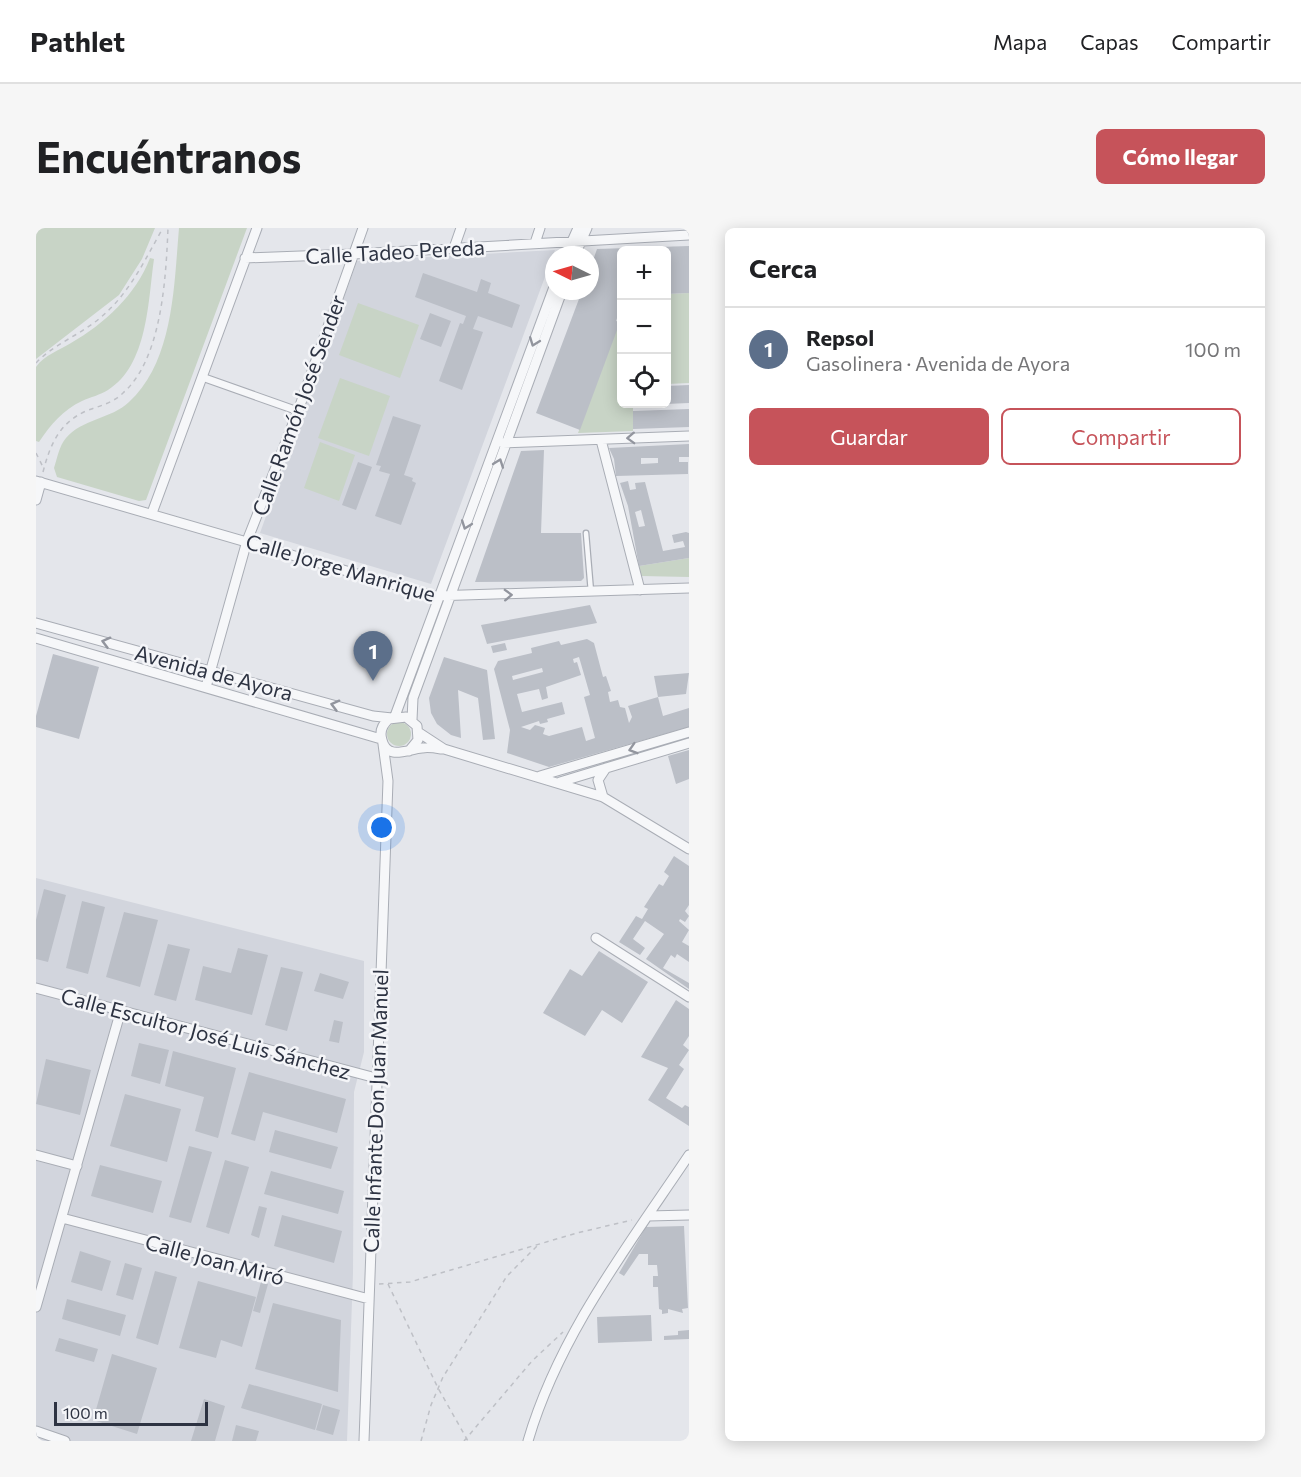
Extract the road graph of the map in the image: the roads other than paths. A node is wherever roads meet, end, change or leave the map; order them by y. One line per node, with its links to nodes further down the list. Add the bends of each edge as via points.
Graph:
1 (257, 228): 14 (street)
2 (363, 228): 13 (street, Calle Ramón José Sender)
3 (461, 228): 12 (street)
4 (540, 228): 9 (street)
5 (578, 228): 8 (street)
6 (587, 228): 8 (street)
7 (689, 235): 8 (street, Calle Tadeo Pereda)
8 (576, 242): 9 (street, Calle Tadeo Pereda); 10 (street); 11 (street)
9 (535, 243): 12 (street, Calle Tadeo Pereda)
10 (573, 246)
11 (576, 246)
12 (454, 248): 13 (street, Calle Tadeo Pereda)
13 (354, 254): 14 (street, Calle Tadeo Pereda); 18 (street, Calle Ramón José Sender)
14 (245, 258): 17 (street)
15 (550, 300): 21 (street, one-way to 21)
16 (558, 300): 21 (street)
17 (202, 377): 18 (street); 24 (street)
18 (298, 411): 26 (street, Calle Ramón José Sender)
19 (689, 436): 20 (street, one-way to 20)
20 (601, 440): 21 (street); 28 (street)
21 (501, 442): 30 (street)
22 (39, 481): 23 (street); 24 (street, Calle Jorge Manrique)
23 (36, 500)
24 (152, 513): 26 (street, Calle Jorge Manrique)
25 (586, 533): 29 (lane)
26 (247, 541): 30 (street, Calle Jorge Manrique); 33 (street, Calle Ramón José Sender)
27 (689, 588): 28 (street, Calle Jorge Manrique)
28 (640, 590): 29 (street, Calle Jorge Manrique)
29 (591, 592): 30 (street, Calle Jorge Manrique, one-way to 29)
30 (444, 597): 35 (street); 36 (street, via 413,698)
31 (36, 623): 33 (street, Avenida de Ayora, one-way to 31)
32 (36, 638): 34 (street, Avenida de Ayora)
33 (210, 671): 34 (street, Calle Ramón José Sender); 35 (street, Avenida de Ayora, one-way to 33, via 373,716)
34 (206, 687): 39 (street, Avenida de Ayora)
35 (393, 717): 36 (street); 39 (street, via 382,728)
36 (412, 720): 37 (street)
37 (418, 732): 41 (street); 42 (street, via 416,744)
38 (689, 732): 44 (street, one-way to 44)
39 (382, 742): 42 (street, via 391,751); 45 (street, Calle Infante Don Juan Manuel)
40 (689, 743): 43 (street)
41 (444, 749): 42 (street); 44 (street)
42 (405, 752): 45 (street, Calle Infante Don Juan Manuel, via 392,768)
43 (606, 768): 46 (street); 47 (street, via 598,780)
44 (540, 776): 46 (street)
45 (388, 781): 53 (street, Calle Infante Don Juan Manuel)
46 (560, 782): 47 (street)
47 (603, 797): 48 (street)
48 (689, 849)
49 (596, 938): 51 (street)
50 (36, 988): 52 (street, Calle Escultor José Luis Sánchez)
51 (689, 997)
52 (121, 1010): 53 (street, Calle Escultor José Luis Sánchez); 56 (street)
53 (376, 1078): 60 (street, Calle Infante Don Juan Manuel)
54 (36, 1155): 56 (street)
55 (689, 1155): 58 (street)
56 (77, 1166): 59 (street)
57 (689, 1215): 58 (street)
58 (648, 1216): 65 (street, via 575,1327)
59 (62, 1218): 60 (street, Calle Joan Miró); 61 (street)
60 (369, 1299): 64 (street, Calle Infante Don Juan Manuel)
61 (36, 1307)
62 (36, 1431): 63 (street)
63 (65, 1441)
64 (364, 1441)
65 (528, 1441)

